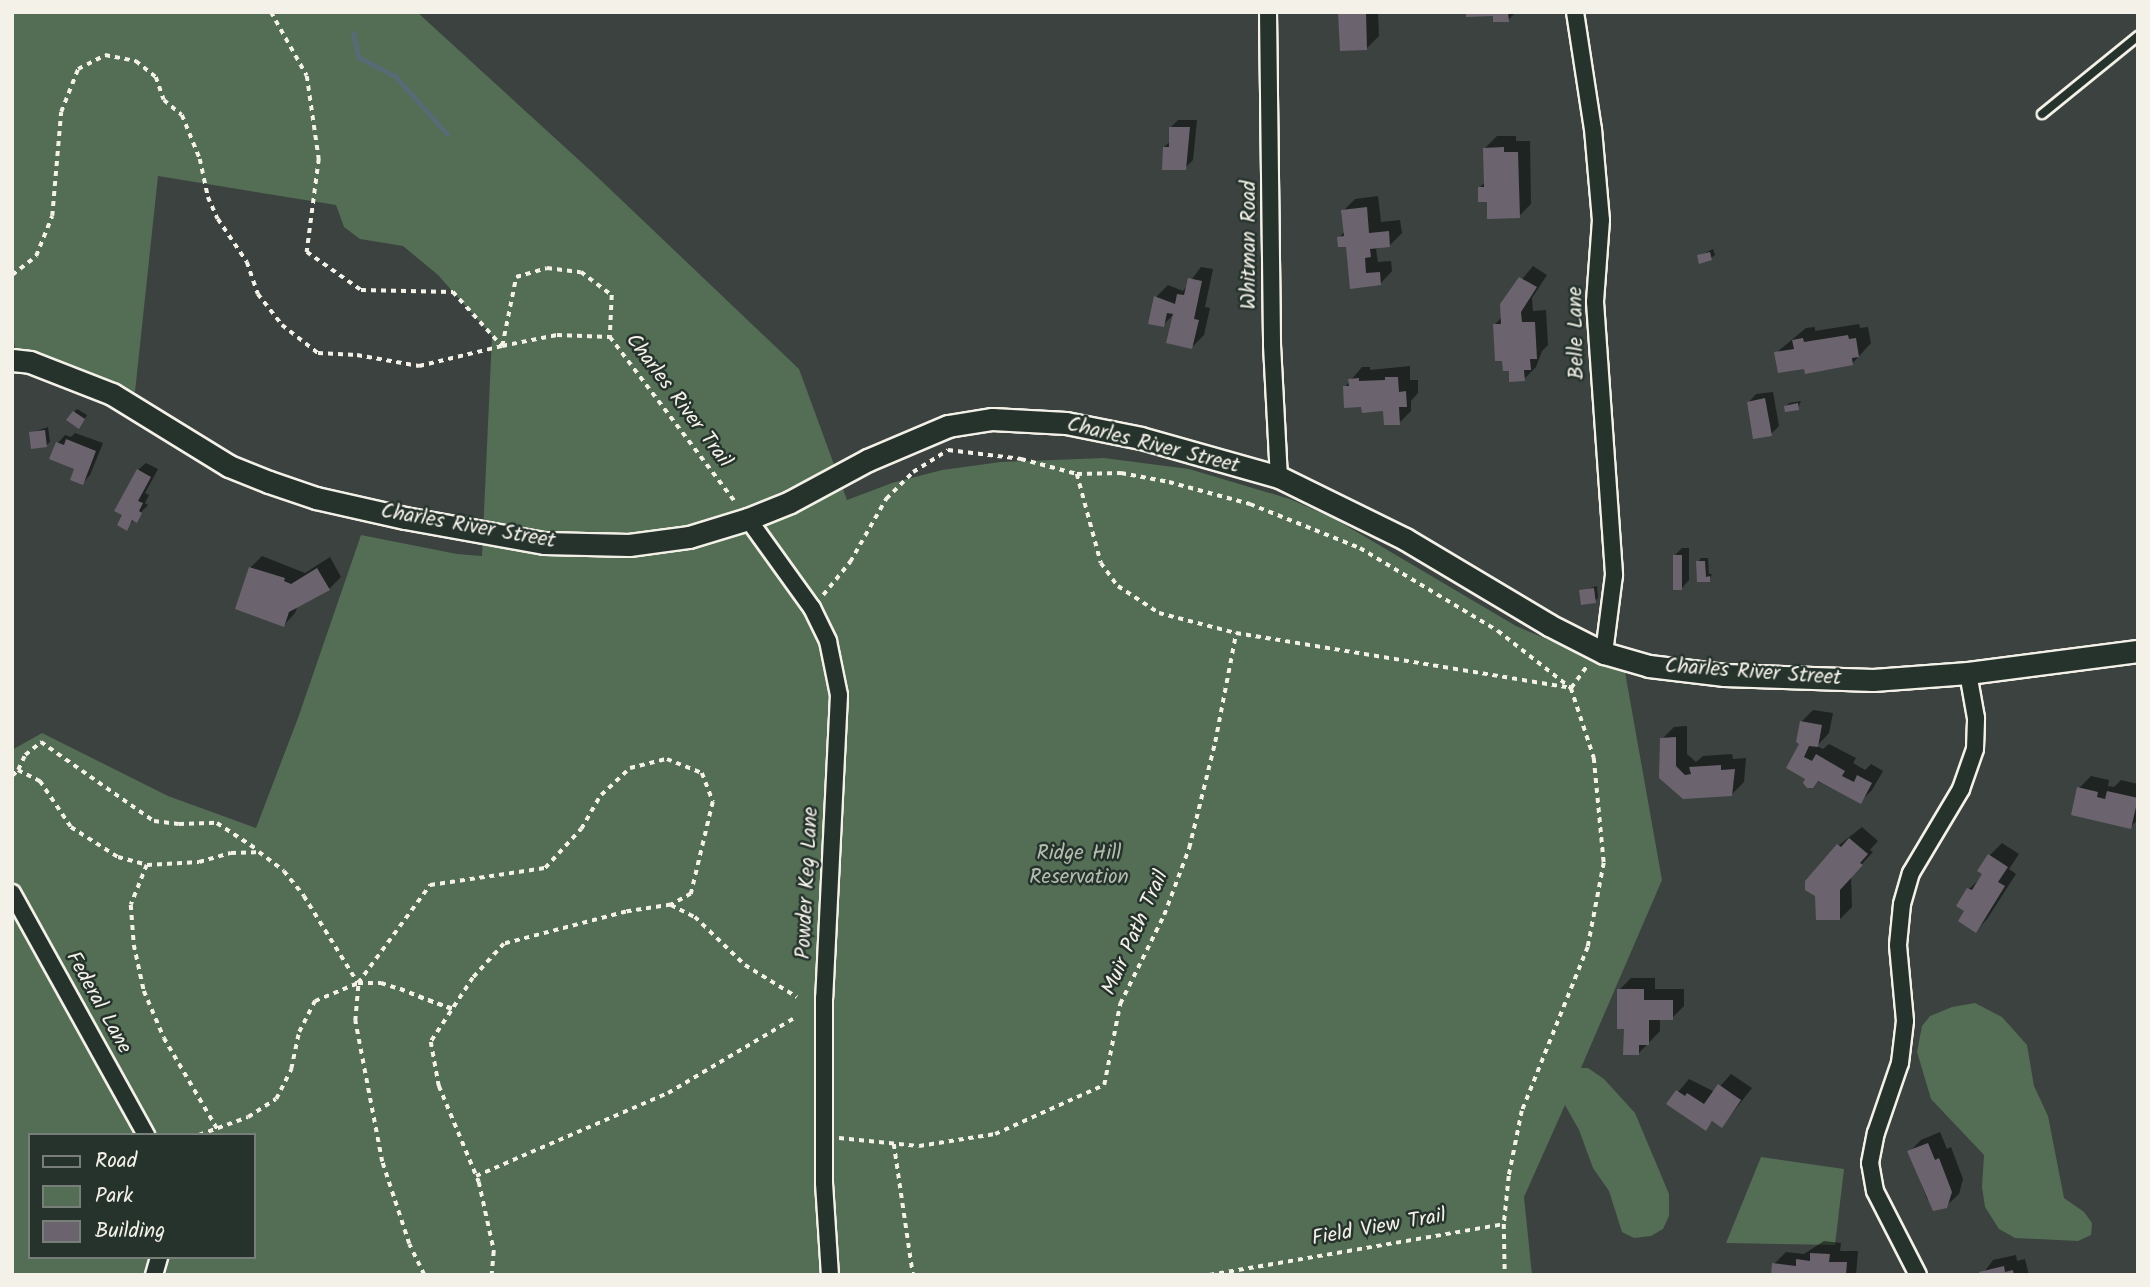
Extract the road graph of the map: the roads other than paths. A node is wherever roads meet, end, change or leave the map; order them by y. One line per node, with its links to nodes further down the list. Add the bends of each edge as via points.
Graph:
1 (1268, 12): 6 (street, Whitman Road, via 1272,345)
2 (1575, 12): 9 (street, Belle Lane, via 1601,220 1595,302 1614,575)
3 (2138, 36): 4 (lane)
4 (2042, 114)
5 (12, 360): 7 (street, Charles River Street, via 30,362 111,394 229,466 316,498 405,518 544,543 629,545 689,537)
6 (1279, 477): 7 (street, Charles River Street, via 1140,438 1066,423 992,419 948,426 895,447); 9 (street, Charles River Street, via 1405,539 1549,625)
7 (748, 519): 13 (street, Powder Keg Lane, via 812,608 828,641 839,695 824,998)
8 (2138, 652): 10 (street, Charles River Street)
9 (1606, 653): 10 (street, Charles River Street, via 1649,666 1724,676 1873,680)
10 (1968, 673): 14 (street, via 1976,718 1975,750 1961,789 1911,873 1902,904 1898,945 1905,1021 1900,1063 1870,1163 1875,1191)
11 (12, 893): 12 (street, Federal Lane)
12 (145, 1133)
13 (830, 1275)
14 (1918, 1275)

